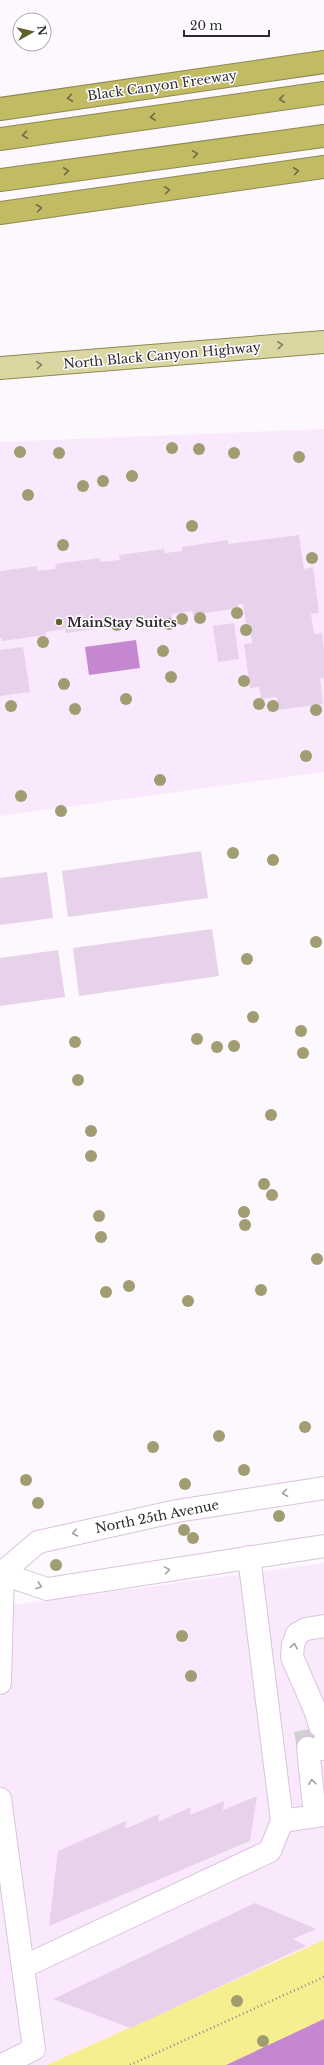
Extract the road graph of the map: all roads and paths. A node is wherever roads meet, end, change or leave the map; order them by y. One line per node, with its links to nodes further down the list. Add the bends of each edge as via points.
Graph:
1 (320, 62): 3 (highway, Black Canyon Freeway, one-way to 3)
2 (322, 93): 5 (highway, one-way to 5)
3 (0, 109)
4 (324, 136): 7 (highway, one-way to 4)
5 (0, 139)
6 (324, 167): 8 (highway, one-way to 6)
7 (0, 180)
8 (0, 213)
9 (324, 342): 10 (main road, North Black Canyon Highway, one-way to 9)
10 (0, 368)
11 (324, 1488): 14 (street, North 25th Avenue, one-way to 14, via 177,1511 38,1542)
12 (324, 1546): 13 (street)
13 (249, 1557): 14 (street, one-way to 13, via 47,1589); 22 (street)
14 (1, 1573): 17 (street)
15 (324, 1626): 16 (street, one-way to 15, via 292,1657 293,1645 297,1634 306,1629)
16 (304, 1682): 18 (street, via 322,1692); 19 (street)
17 (0, 1683)
18 (324, 1696)
19 (316, 1739): 21 (street, one-way to 19)
20 (0, 1799): 23 (street)
21 (320, 1816): 22 (street)
22 (282, 1821): 23 (street, via 270,1851)
23 (23, 1968): 25 (street, via 34,2049)
24 (324, 1976): 26 (path)
25 (2, 2065)
26 (130, 2065)

